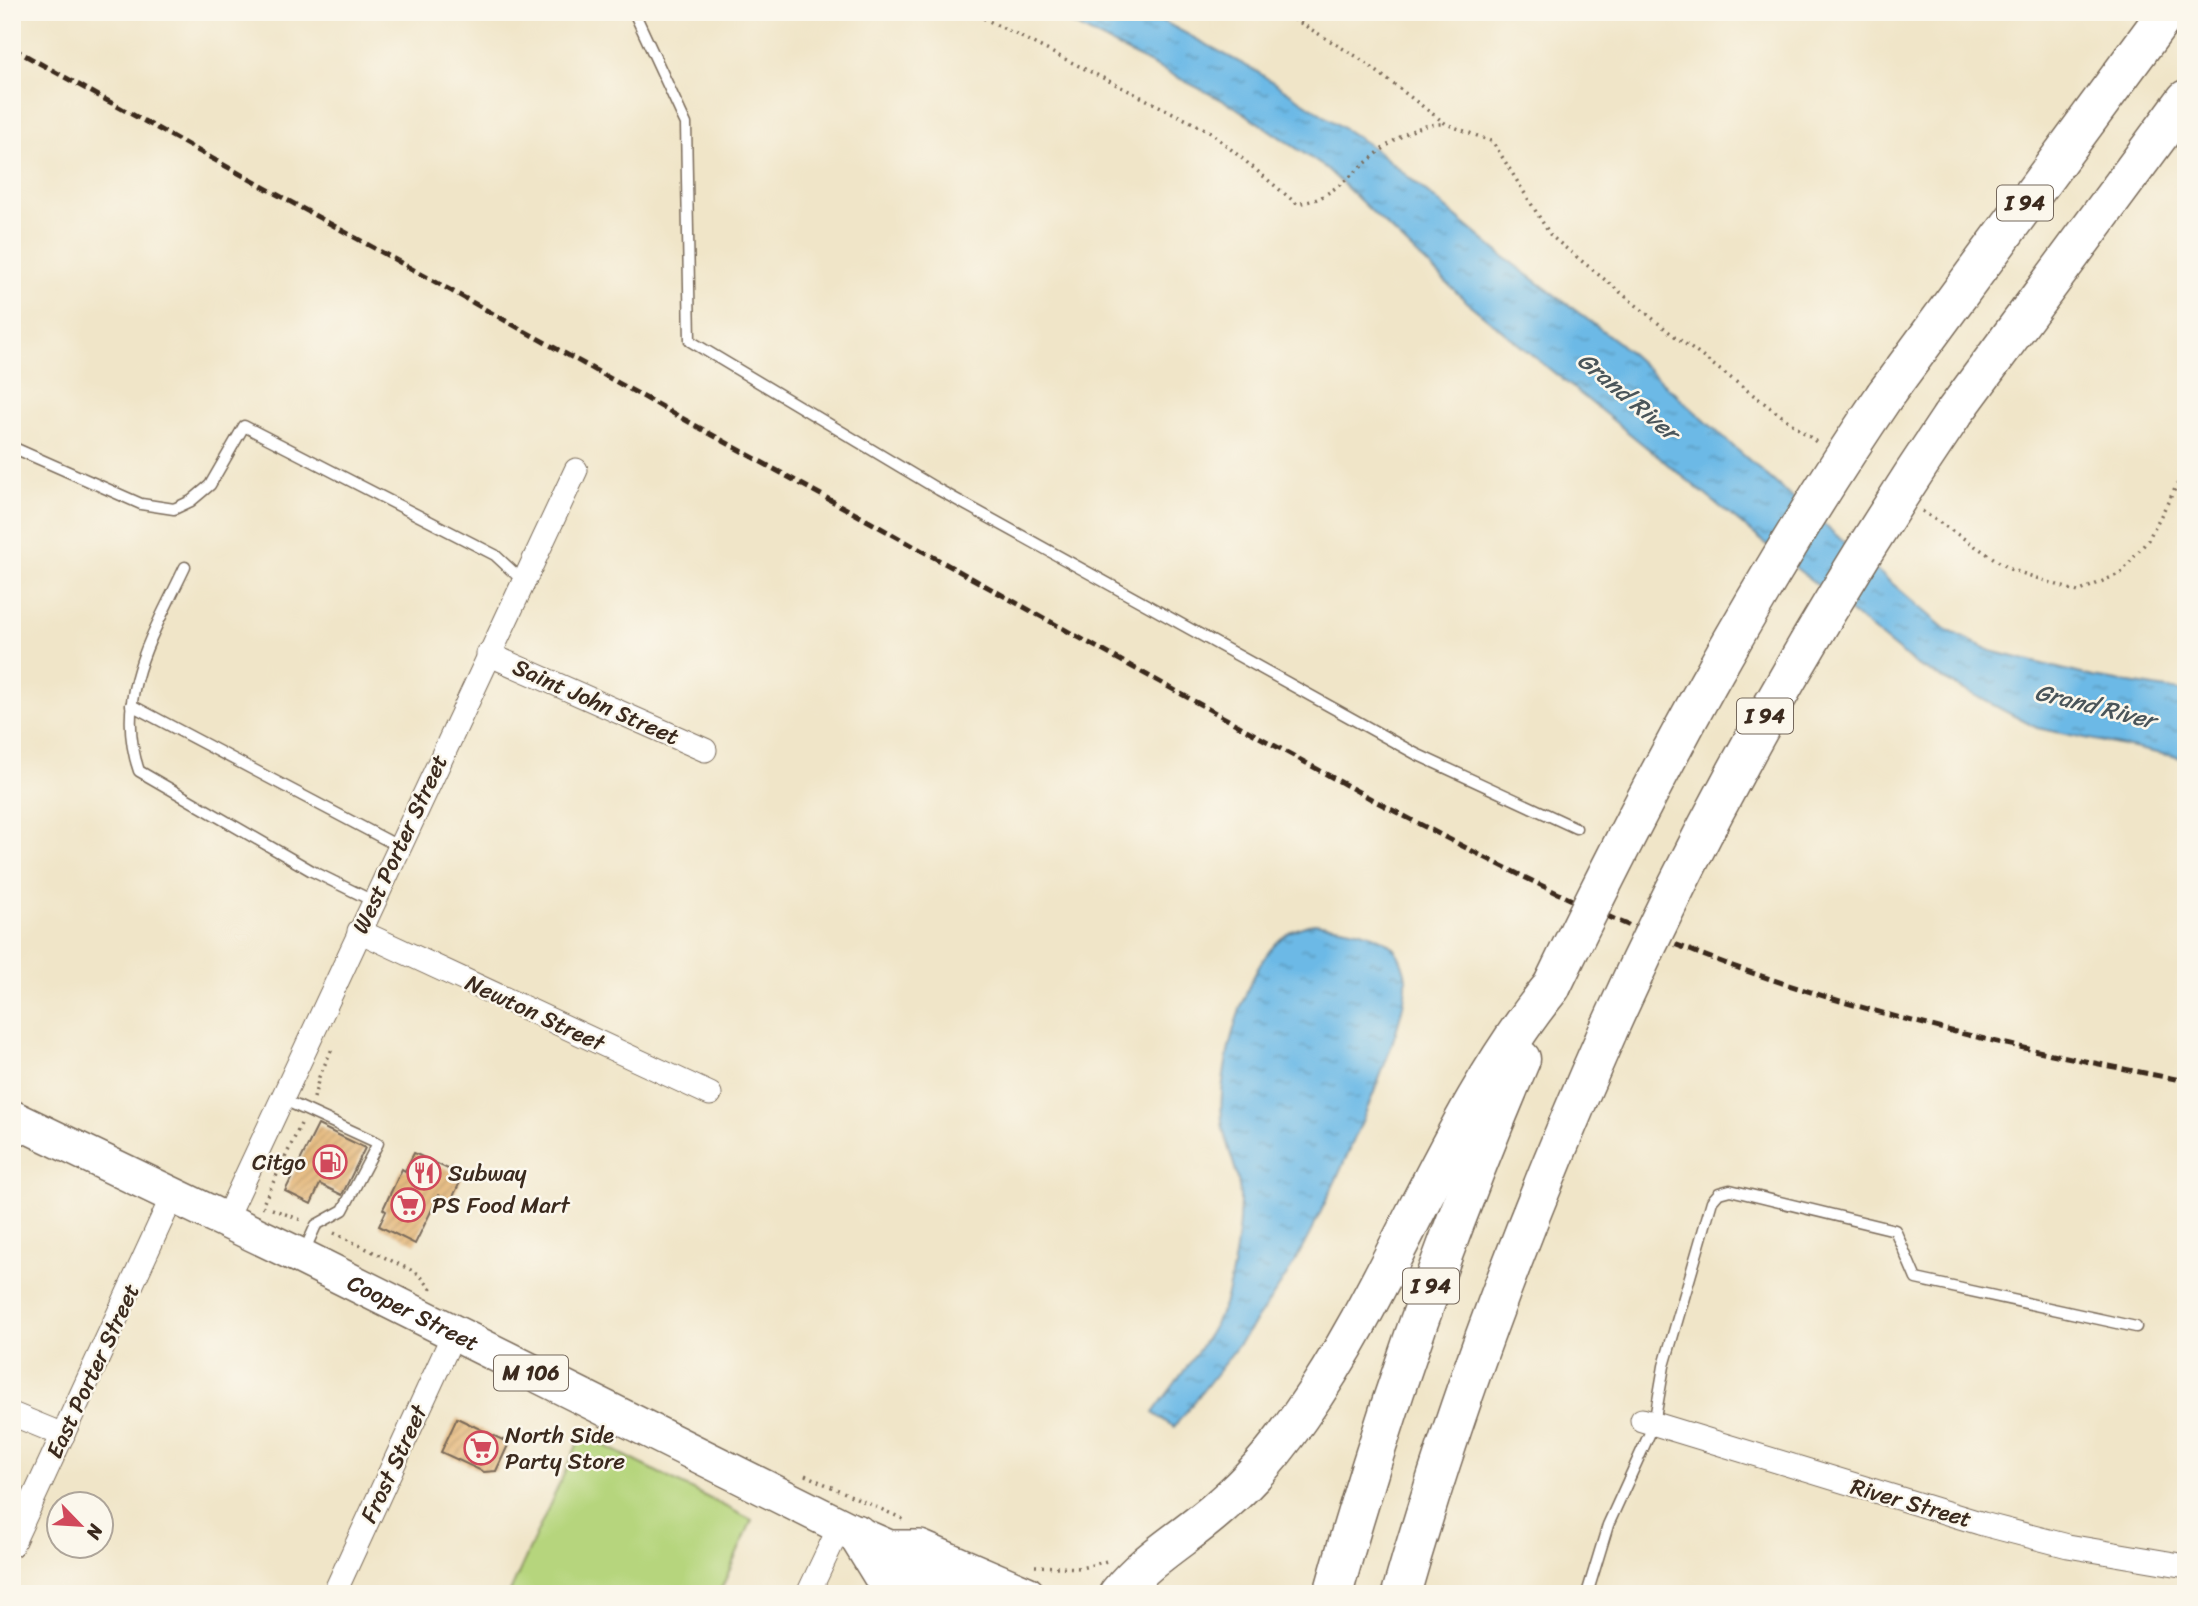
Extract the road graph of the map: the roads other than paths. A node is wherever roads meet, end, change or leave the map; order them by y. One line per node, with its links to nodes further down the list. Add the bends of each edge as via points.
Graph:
1 (634, 12): 11 (lane, via 686,124 690,341 939,490 1404,747)
2 (2167, 12): 15 (highway, I 94, bridge, via 1885,395 1802,522 1722,654 1634,818)
3 (2186, 99): 37 (highway, I 94, bridge, via 1951,417 1814,629 1740,758 1669,895 1567,1122 1497,1301 1436,1475)
4 (12, 447): 7 (lane, via 141,505 174,509 191,502 210,485 244,426 495,555)
5 (576, 470): 7 (street, West Porter Street)
6 (185, 567): 9 (lane, via 137,672)
7 (523, 581): 8 (street, West Porter Street)
8 (488, 654): 10 (street, Saint John Street); 12 (street, West Porter Street)
9 (131, 705): 12 (lane); 13 (lane, via 131,746 139,771)
10 (705, 750)
11 (1576, 828)
12 (398, 846): 13 (street, West Porter Street)
13 (373, 901): 14 (street, West Porter Street)
14 (359, 931): 16 (street, Newton Street); 17 (street, West Porter Street)
15 (1552, 986): 31 (highway, via 1481,1088 1300,1416 1223,1505); 36 (highway, I 94, via 1424,1305)
16 (710, 1094)
17 (282, 1098): 20 (street, West Porter Street); 21 (lane, via 378,1143 343,1210 316,1225)
18 (12, 1118): 19 (main road, Cooper Street / M 106)
19 (173, 1195): 20 (main road, Cooper Street / M 106); 26 (street, East Porter Street)
20 (226, 1219): 21 (main road, Cooper Street / M 106)
21 (302, 1256): 23 (main road, Cooper Street / M 106)
22 (2136, 1327): 25 (lane, via 1916,1279 1895,1230 1724,1190 1712,1201)
23 (454, 1334): 27 (main road, Cooper Street / M 106); 32 (street, Frost Street)
24 (12, 1414): 26 (street)
25 (1648, 1422): 29 (street, River Street, via 1983,1524 2068,1546); 38 (lane)
26 (63, 1436): 28 (street, East Porter Street)
27 (875, 1533): 30 (main road, Cooper Street / M 106); 33 (street); 34 (highway, via 884,1578); 35 (main road, Cooper Street / M 106, via 906,1572)
28 (12, 1545)
29 (2186, 1566)
30 (1028, 1580)
31 (1129, 1583)
32 (334, 1594)
33 (808, 1594)
34 (915, 1594)
35 (952, 1594)
36 (1332, 1594)
37 (1401, 1594)
38 (1587, 1594)

